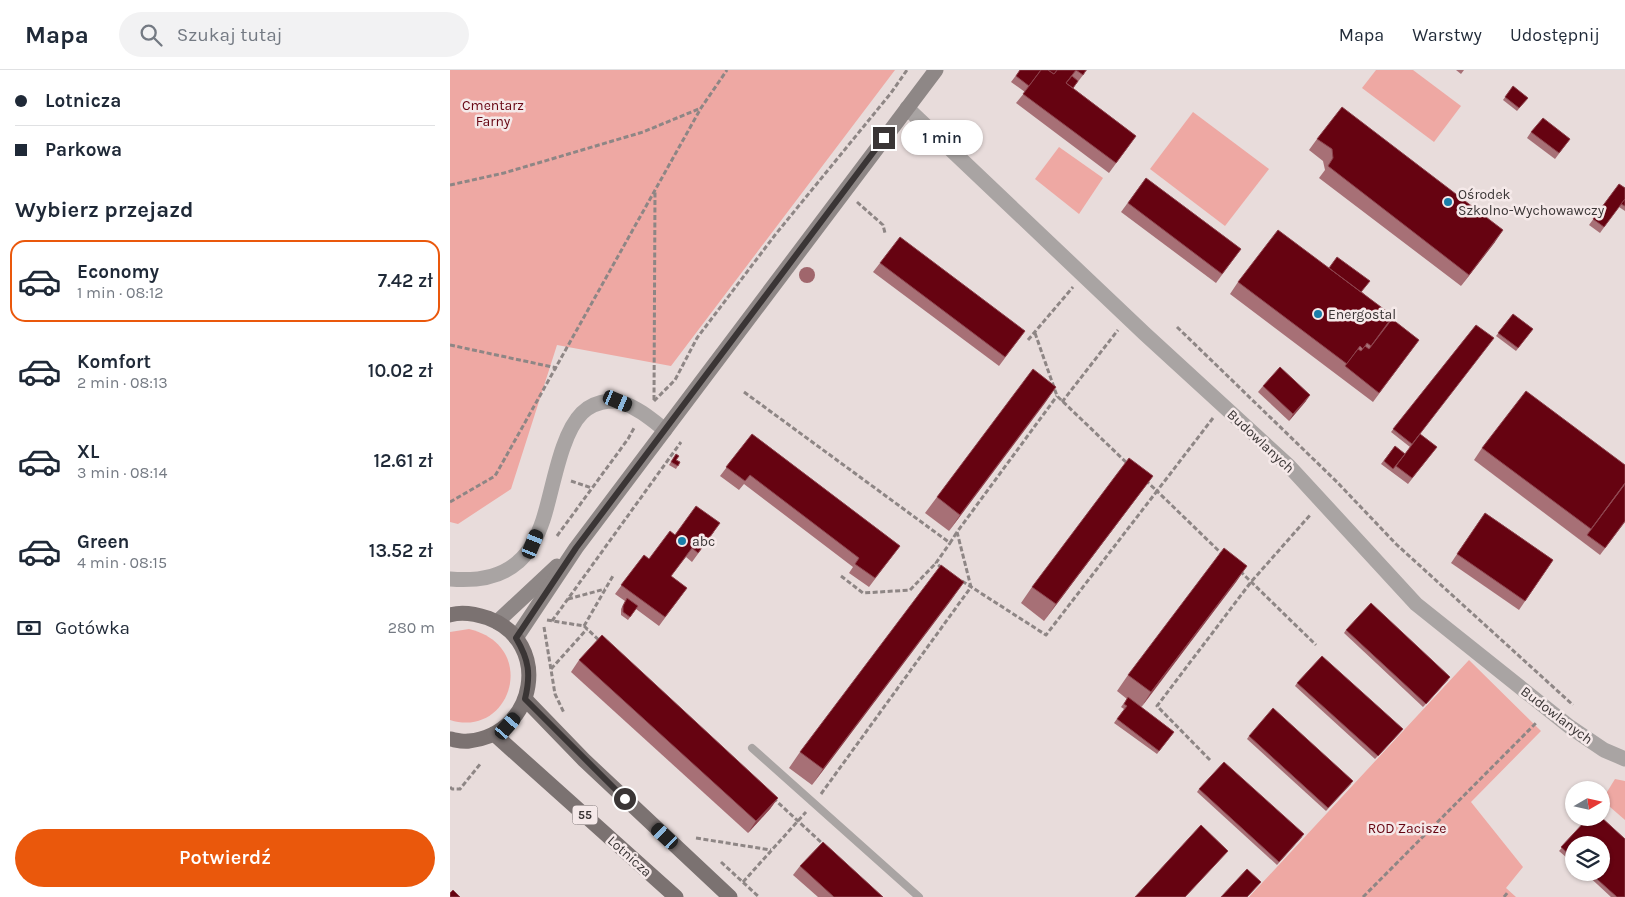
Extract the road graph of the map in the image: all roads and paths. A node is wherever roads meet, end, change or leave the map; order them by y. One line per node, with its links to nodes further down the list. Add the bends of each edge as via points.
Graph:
1 (727, 70): 4 (path)
2 (908, 70): 19 (path, via 775,235 697,338 674,380)
3 (936, 70): 5 (street)
4 (701, 108): 6 (path, via 643,132 504,173); 7 (path)
5 (907, 108): 10 (street, Budowlanych); 23 (street)
6 (450, 185)
7 (655, 191): 16 (path); 19 (path)
8 (854, 200): 9 (path, via 884,225)
9 (885, 233)
10 (1083, 275): 11 (street, Budowlanych); 13 (path)
11 (1128, 318): 20 (path); 21 (street, Budowlanych)
12 (1177, 327): 57 (path, via 1337,482 1396,544)
13 (1035, 333): 14 (path); 18 (path)
14 (1028, 340)
15 (450, 345): 16 (path)
16 (557, 368): 30 (path, via 496,476)
17 (744, 392): 34 (path)
18 (1057, 396): 20 (path); 32 (path)
19 (654, 401): 22 (path)
20 (1062, 402): 25 (path)
21 (1222, 405): 29 (path); 31 (street, Budowlanych, via 1289,466)
22 (642, 412): 23 (street); 26 (street, via 618,401 600,402 582,412 571,430); 28 (path, via 628,438)
23 (665, 430): 35 (street)
24 (681, 442): 47 (path)
25 (1136, 472)
26 (555, 476): 28 (path); 43 (street, via 533,544 518,562 498,574 473,580)
27 (1143, 478): 29 (path)
28 (592, 488): 33 (path)
29 (1157, 491): 36 (path); 45 (path, via 1046,635)
30 (450, 502)
31 (1322, 502): 44 (path); 58 (street, Budowlanych, via 1416,604)
32 (957, 532): 34 (path); 45 (path)
33 (554, 540)
34 (950, 542): 37 (path)
35 (576, 548): 50 (street); 52 (street)
36 (1224, 556)
37 (936, 563): 38 (path); 41 (path, via 910,590 864,593)
38 (943, 568)
39 (1237, 569): 44 (path)
40 (614, 574): 46 (path)
41 (842, 576)
42 (957, 578): 45 (path)
43 (450, 579)
44 (1251, 582): 54 (path); 64 (path, via 1157,706)
45 (971, 588): 68 (path)
46 (606, 589): 47 (path); 51 (path)
47 (567, 600): 49 (path)
48 (450, 615): 50 (main road, via 477,614)
49 (552, 621): 51 (path); 55 (path, via 543,620)
50 (497, 622): 52 (main road)
51 (586, 628): 53 (path); 55 (path)
52 (516, 638): 56 (main road, via 528,668 529,684)
53 (602, 643)
54 (1316, 645)
55 (551, 669): 59 (path, via 555,694)
56 (525, 699): 60 (main road, via 508,726); 76 (main road, via 584,760)
57 (1574, 706)
58 (1549, 710): 63 (street, Budowlanych, via 1604,750); 78 (path)
59 (569, 719)
60 (494, 734): 61 (main road, via 468,742); 75 (main road, Lotnicza / 55)
61 (450, 739)
62 (752, 748): 68 (lane)
63 (1625, 759)
64 (1210, 760)
65 (481, 763): 66 (path, via 460,789)
66 (450, 787)
67 (769, 794): 69 (path)
68 (814, 804): 69 (path); 77 (lane)
69 (798, 821): 71 (path); 72 (path)
70 (696, 838): 72 (path)
71 (825, 846)
72 (772, 850): 73 (path)
73 (743, 882)
74 (1508, 892): 79 (path)
75 (676, 897)
76 (730, 897)
77 (919, 897)
78 (1363, 897)
79 (1504, 897)

